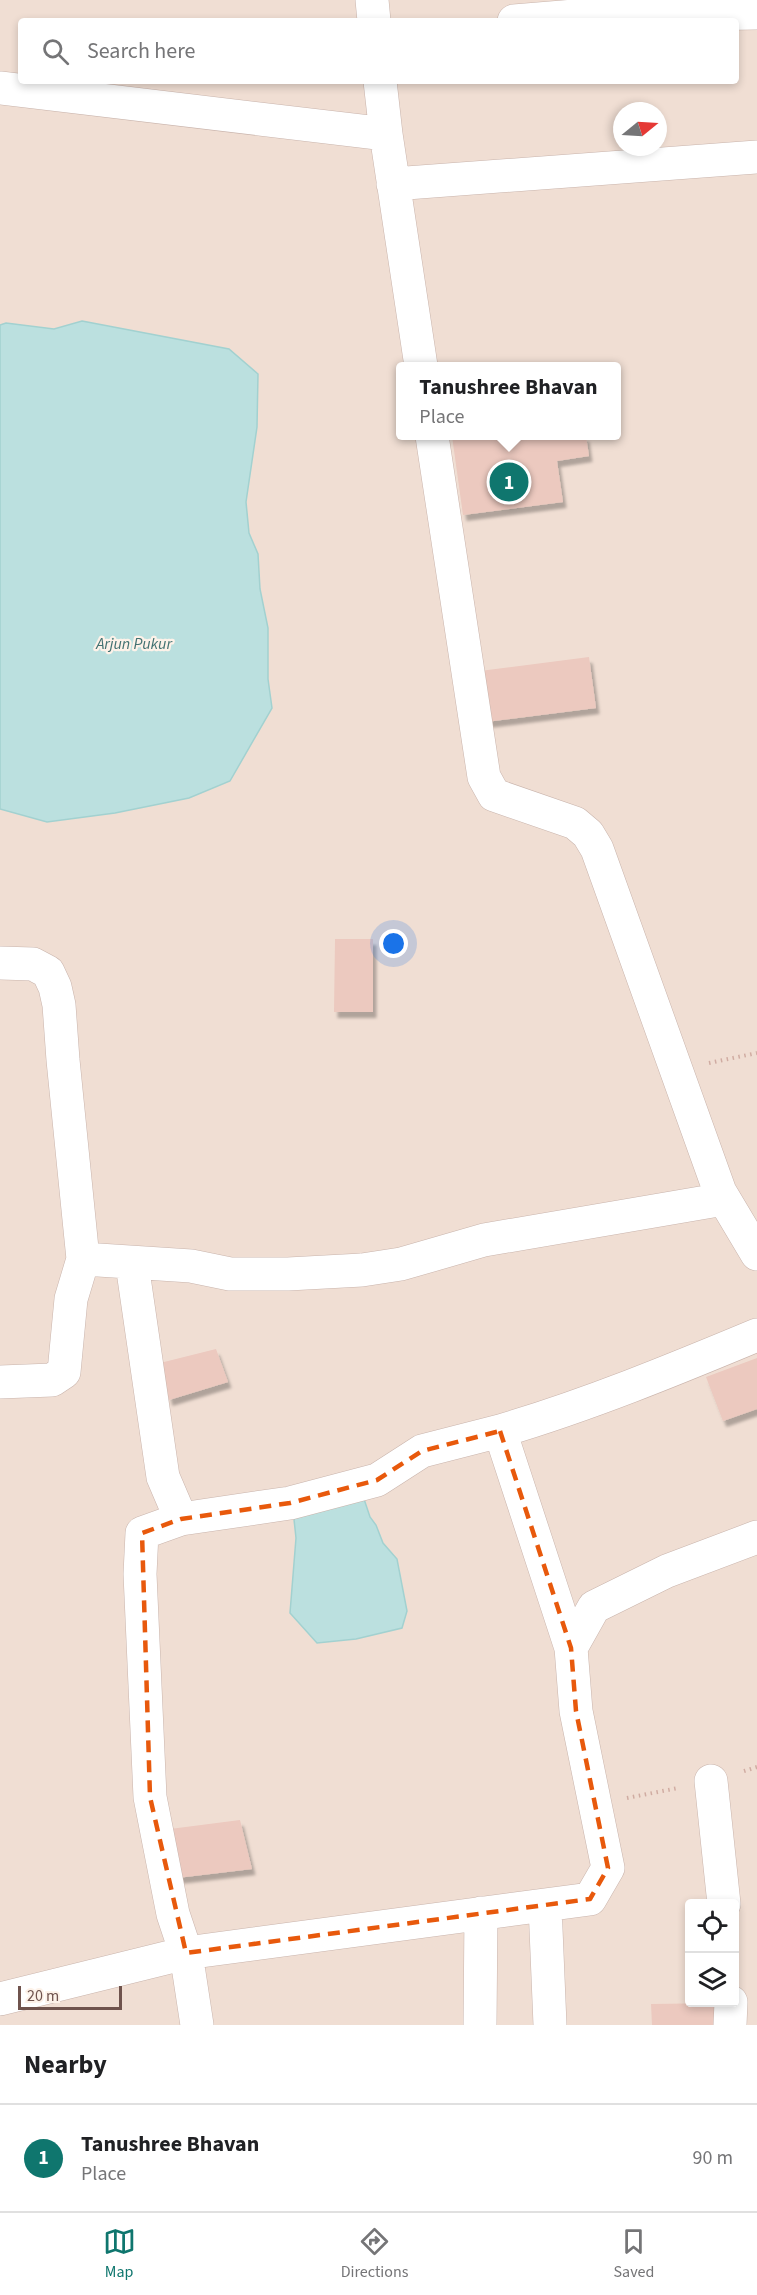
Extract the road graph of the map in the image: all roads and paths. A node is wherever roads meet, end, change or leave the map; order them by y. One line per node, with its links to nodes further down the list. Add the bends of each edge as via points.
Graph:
1 (372, 0): 3 (street)
2 (757, 13): 4 (street)
3 (374, 18)
4 (550, 18)
5 (380, 84): 7 (street)
6 (0, 88): 7 (street)
7 (386, 134): 9 (street)
8 (757, 157): 9 (street)
9 (393, 184): 10 (street)
10 (420, 362)
11 (433, 440): 14 (street, via 484,777 494,795 575,823 588,834 597,849)
12 (0, 963): 17 (street, via 33,964 48,972 55,987)
13 (757, 1053): 14 (path)
14 (676, 1069): 15 (street)
15 (724, 1199): 16 (street); 18 (street, via 484,1240 400,1264 362,1270 230,1274 191,1266)
16 (757, 1254)
17 (83, 1259): 18 (street); 20 (street, via 71,1299 64,1372 52,1380)
18 (132, 1264): 22 (street, via 163,1477)
19 (757, 1335): 21 (street, via 648,1380)
20 (0, 1382)
21 (500, 1431): 22 (street, via 422,1451 377,1480 290,1503); 24 (street)
22 (181, 1520): 29 (street, via 142,1533 140,1574 150,1797 173,1914)
23 (757, 1537): 24 (street, via 666,1571 594,1607)
24 (570, 1648): 27 (street, via 576,1711 608,1868 590,1899)
25 (711, 1781): 26 (street)
26 (723, 1899)
27 (545, 1905): 28 (street); 34 (street)
28 (481, 1913): 29 (street); 33 (street)
29 (186, 1953): 30 (street); 32 (street)
30 (0, 1999)
31 (731, 2007): 35 (street)
32 (197, 2025)
33 (480, 2025)
34 (550, 2025)
35 (730, 2025)

